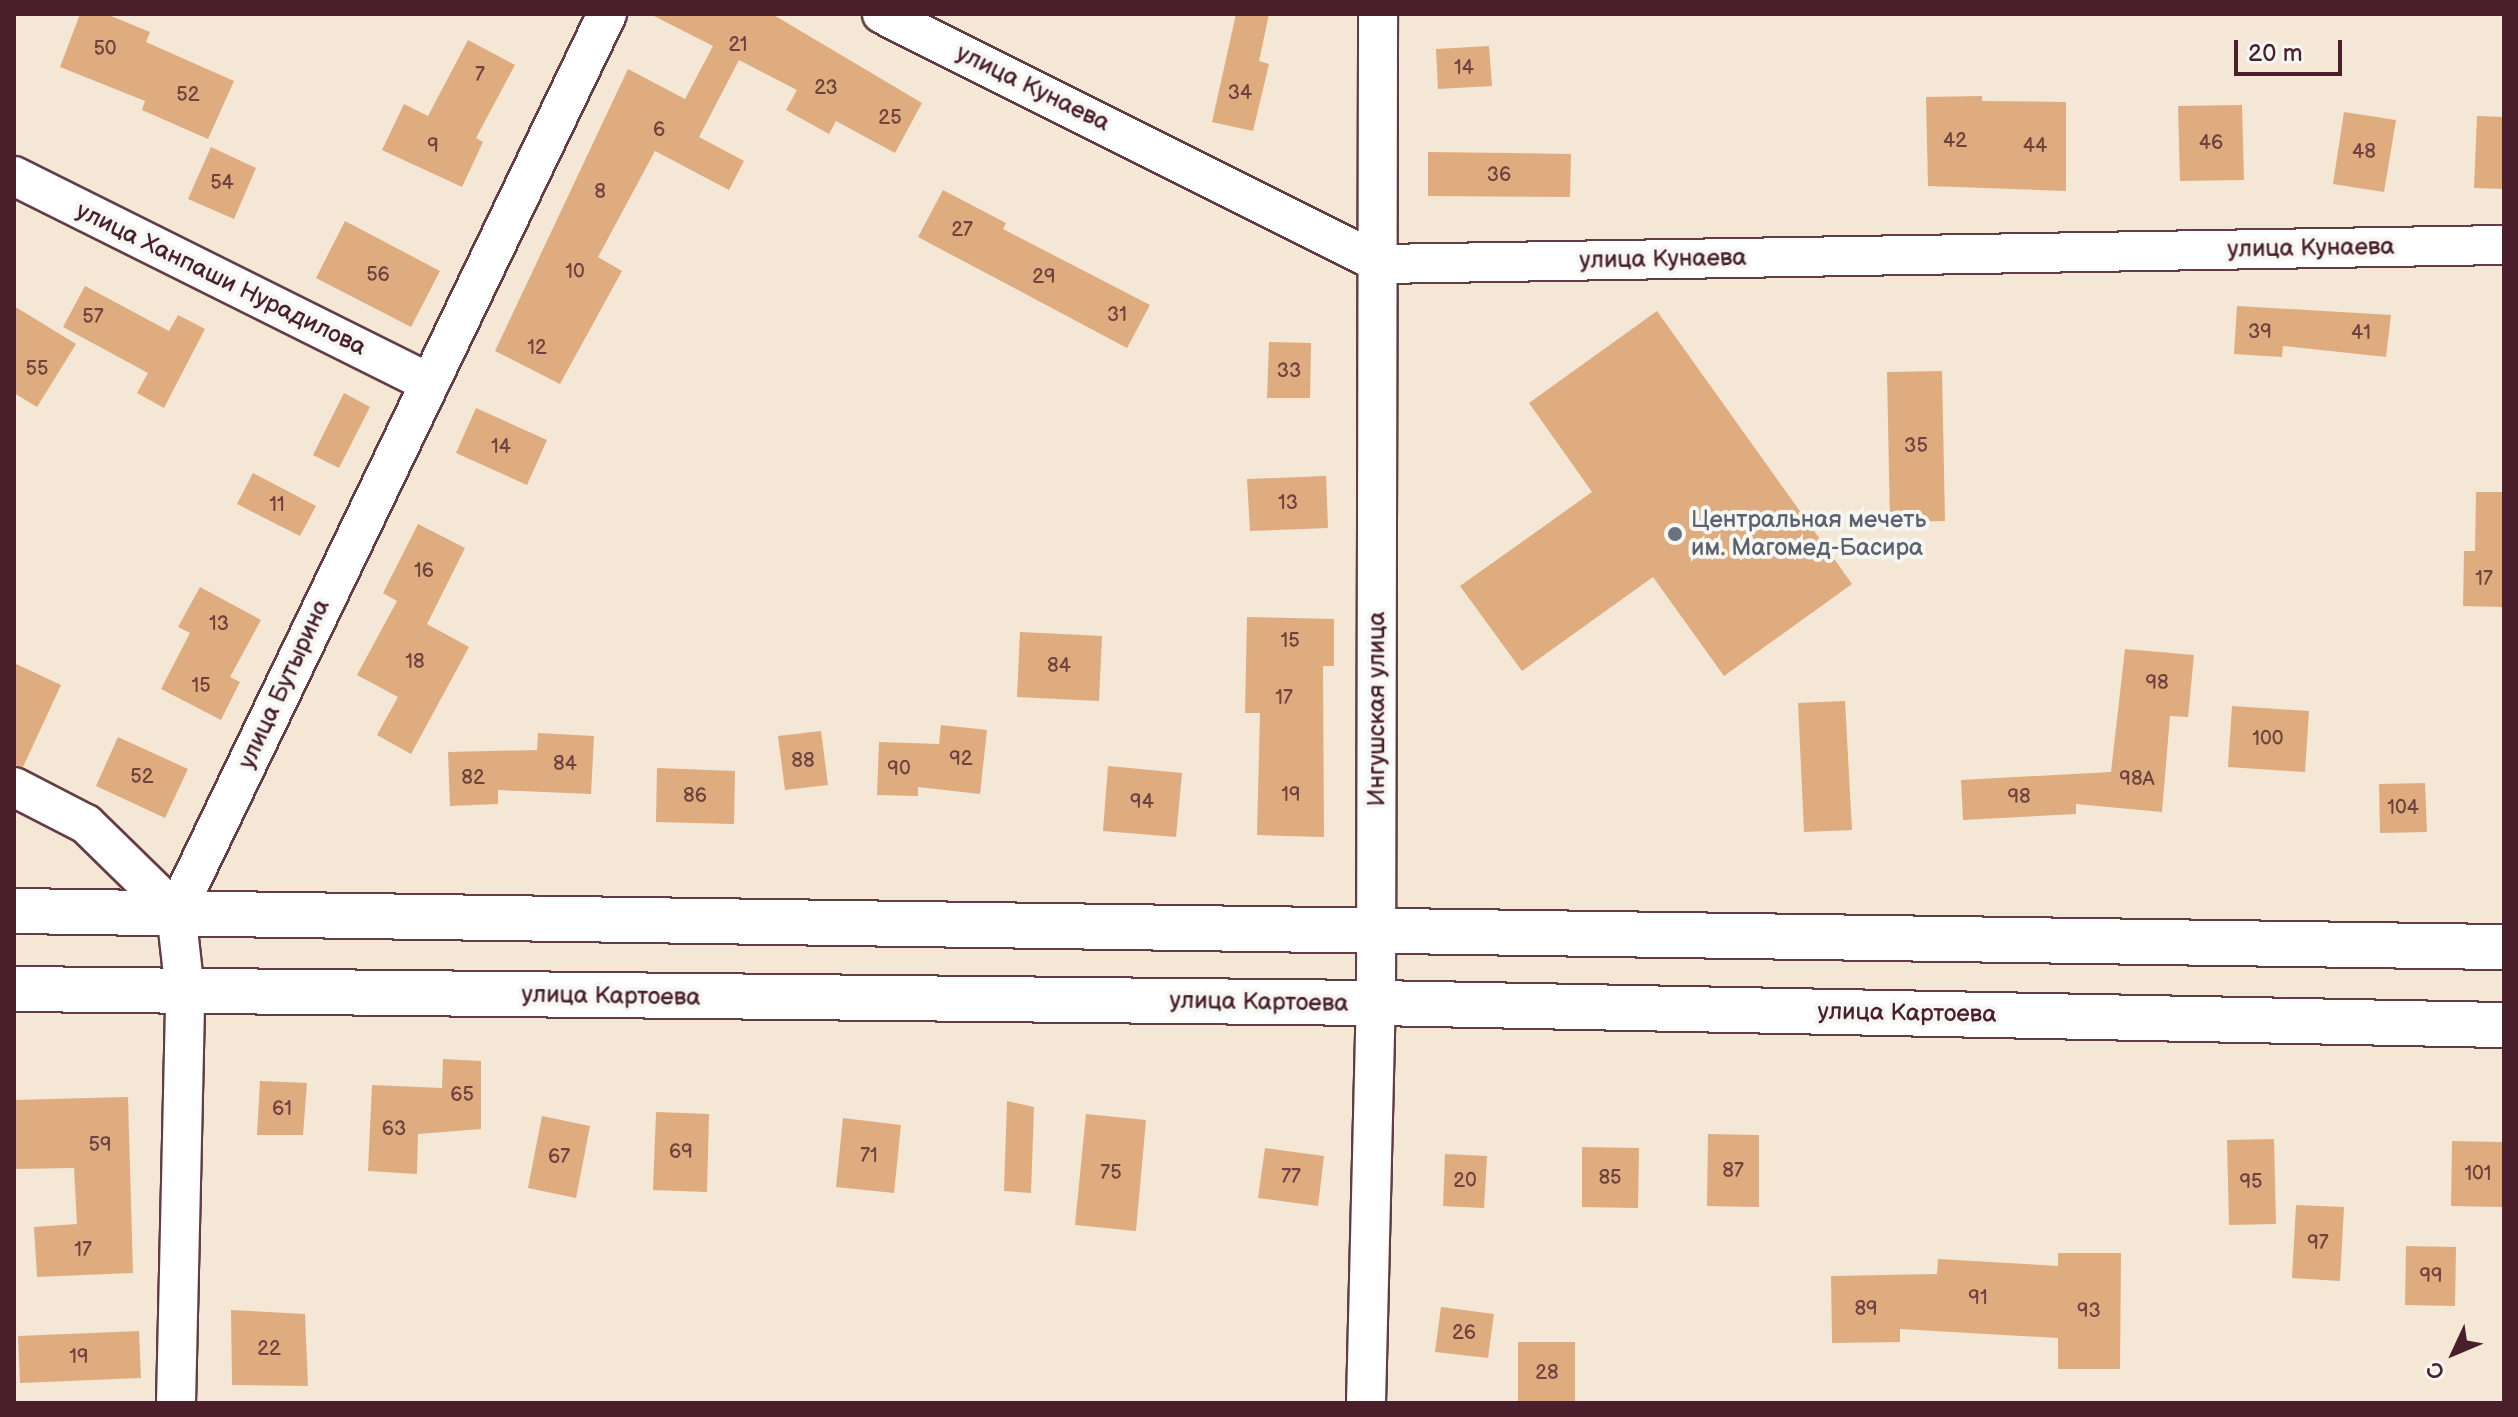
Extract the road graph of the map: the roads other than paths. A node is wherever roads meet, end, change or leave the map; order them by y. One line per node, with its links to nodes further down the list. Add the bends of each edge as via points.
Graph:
1 (607, 14): 7 (street, улица Бутырина)
2 (882, 14): 6 (street, улица Кунаева)
3 (1378, 14): 6 (street, Ингушская улица)
4 (14, 176): 7 (street, улица Ханпаши Нурадилова)
5 (2504, 245): 6 (street, улица Кунаева)
6 (1381, 264): 11 (street, Ингушская улица)
7 (428, 382): 10 (street, улица Бутырина)
8 (14, 787): 10 (street, via 86,824)
9 (14, 911): 10 (main road)
10 (176, 912): 11 (main road); 14 (street)
11 (1376, 929): 12 (main road); 15 (street, Ингушская улица)
12 (2504, 947)
13 (14, 989): 14 (main road, улица Картоева)
14 (185, 992): 15 (main road, улица Картоева); 17 (street)
15 (1376, 1003): 16 (main road, улица Картоева); 18 (street, Ингушская улица)
16 (2504, 1025)
17 (176, 1403)
18 (1366, 1403)

